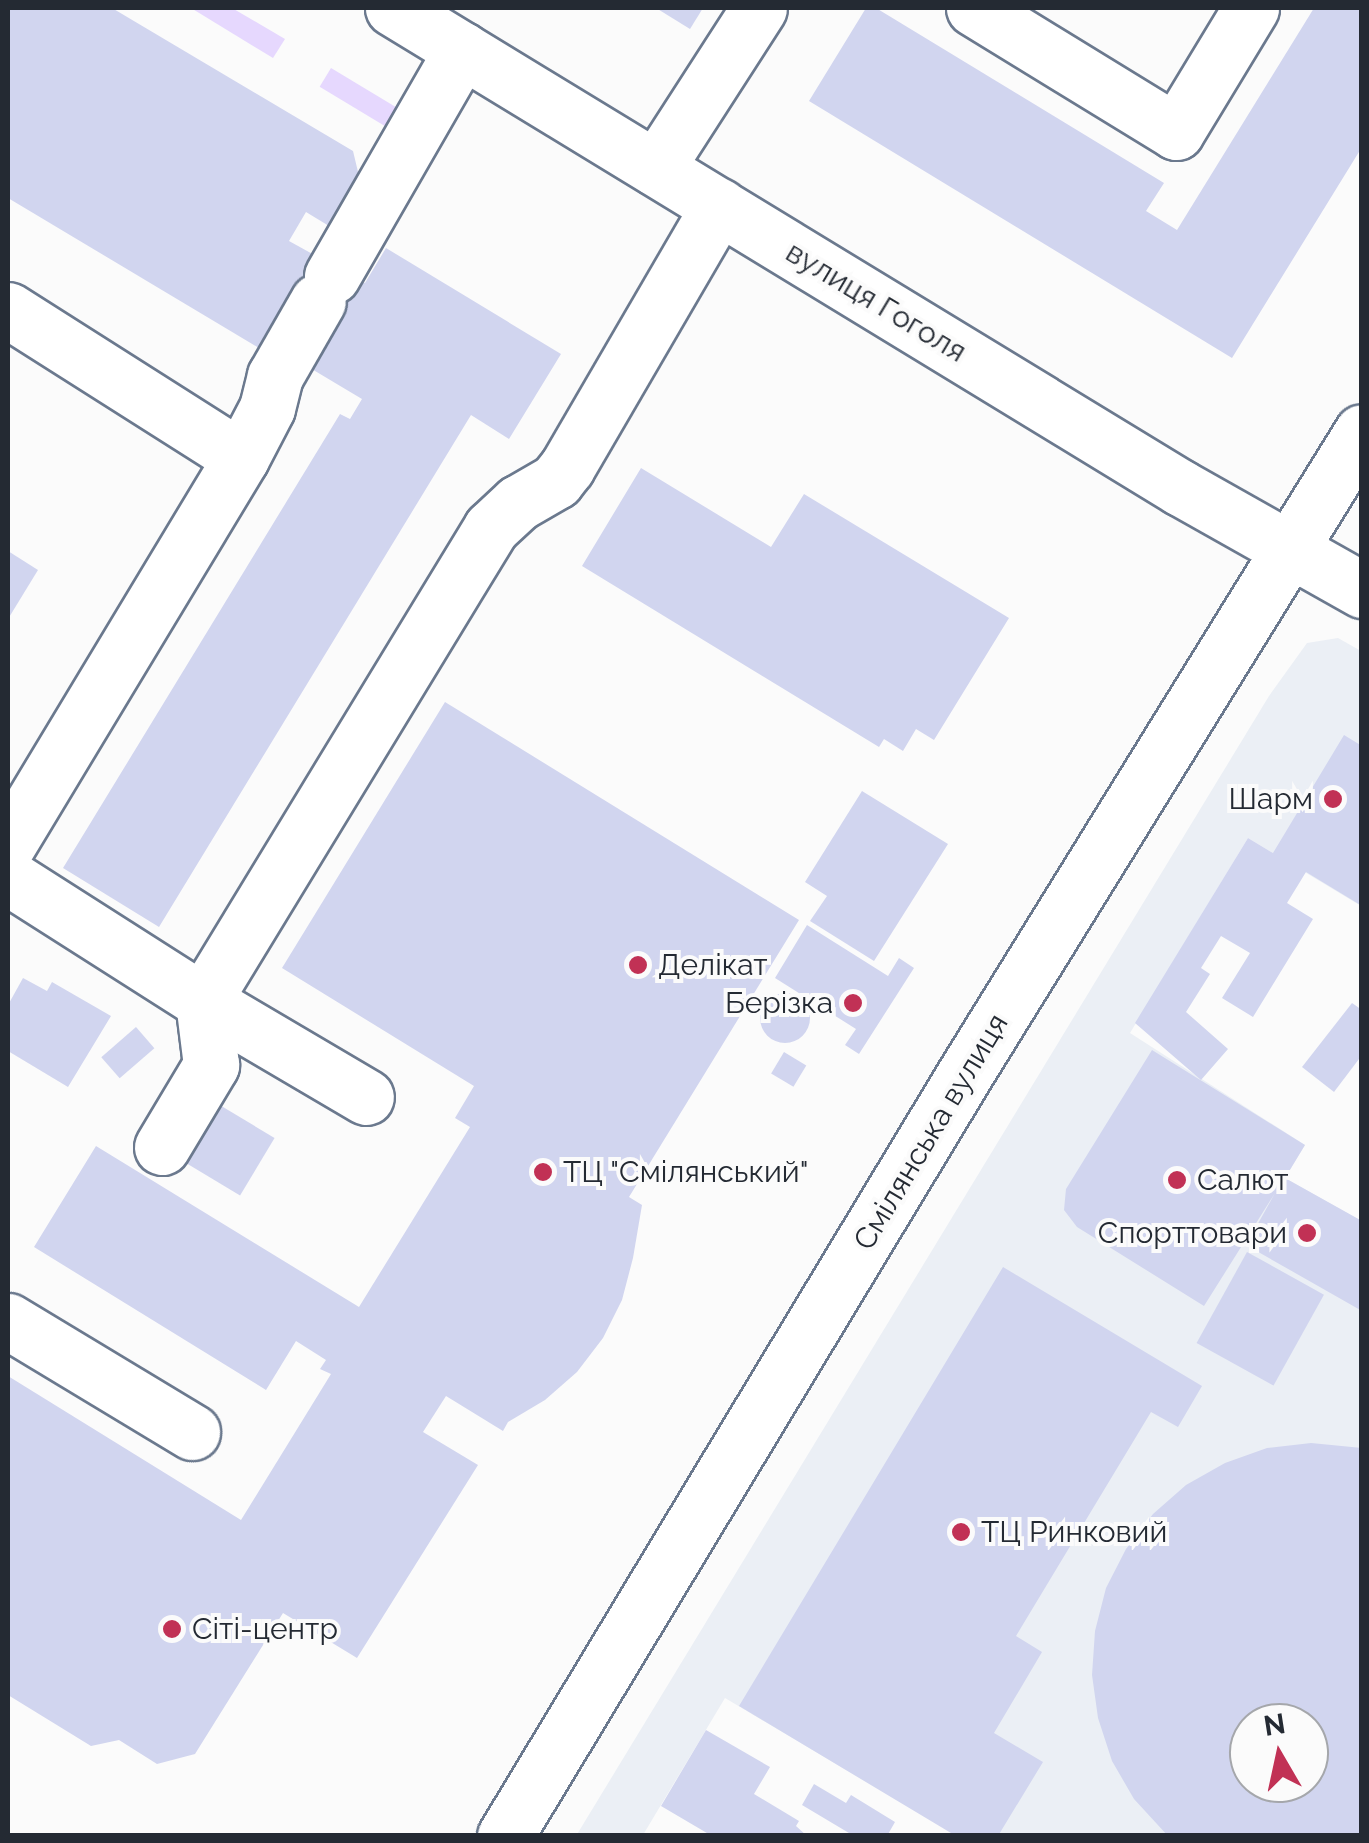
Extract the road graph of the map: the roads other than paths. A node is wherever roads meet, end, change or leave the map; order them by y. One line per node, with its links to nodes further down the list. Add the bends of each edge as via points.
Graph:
1 (393, 8): 5 (main road, вулиця Гоголя)
2 (759, 8): 6 (main road)
3 (974, 8): 4 (main road, via 1176,132)
4 (1251, 8)
5 (462, 50): 6 (main road, вулиця Гоголя); 10 (main road, via 275,376 268,408)
6 (656, 168): 7 (main road, вулиця Гоголя)
7 (720, 206): 11 (main road, вулиця Гоголя, via 1181,488); 15 (main road, via 567,467 491,528)
8 (8, 310): 10 (main road)
9 (1362, 432): 11 (main road, Смілянська вулиця)
10 (240, 458): 13 (main road)
11 (1290, 547): 12 (main road, вулиця Гоголя); 20 (main road, Смілянська вулиця)
12 (1362, 590)
13 (8, 844)
14 (8, 878): 15 (main road)
15 (203, 1001): 16 (main road); 17 (main road, via 211,1066)
16 (366, 1097)
17 (162, 1148)
18 (8, 1321): 19 (main road)
19 (192, 1432)
20 (505, 1836)

